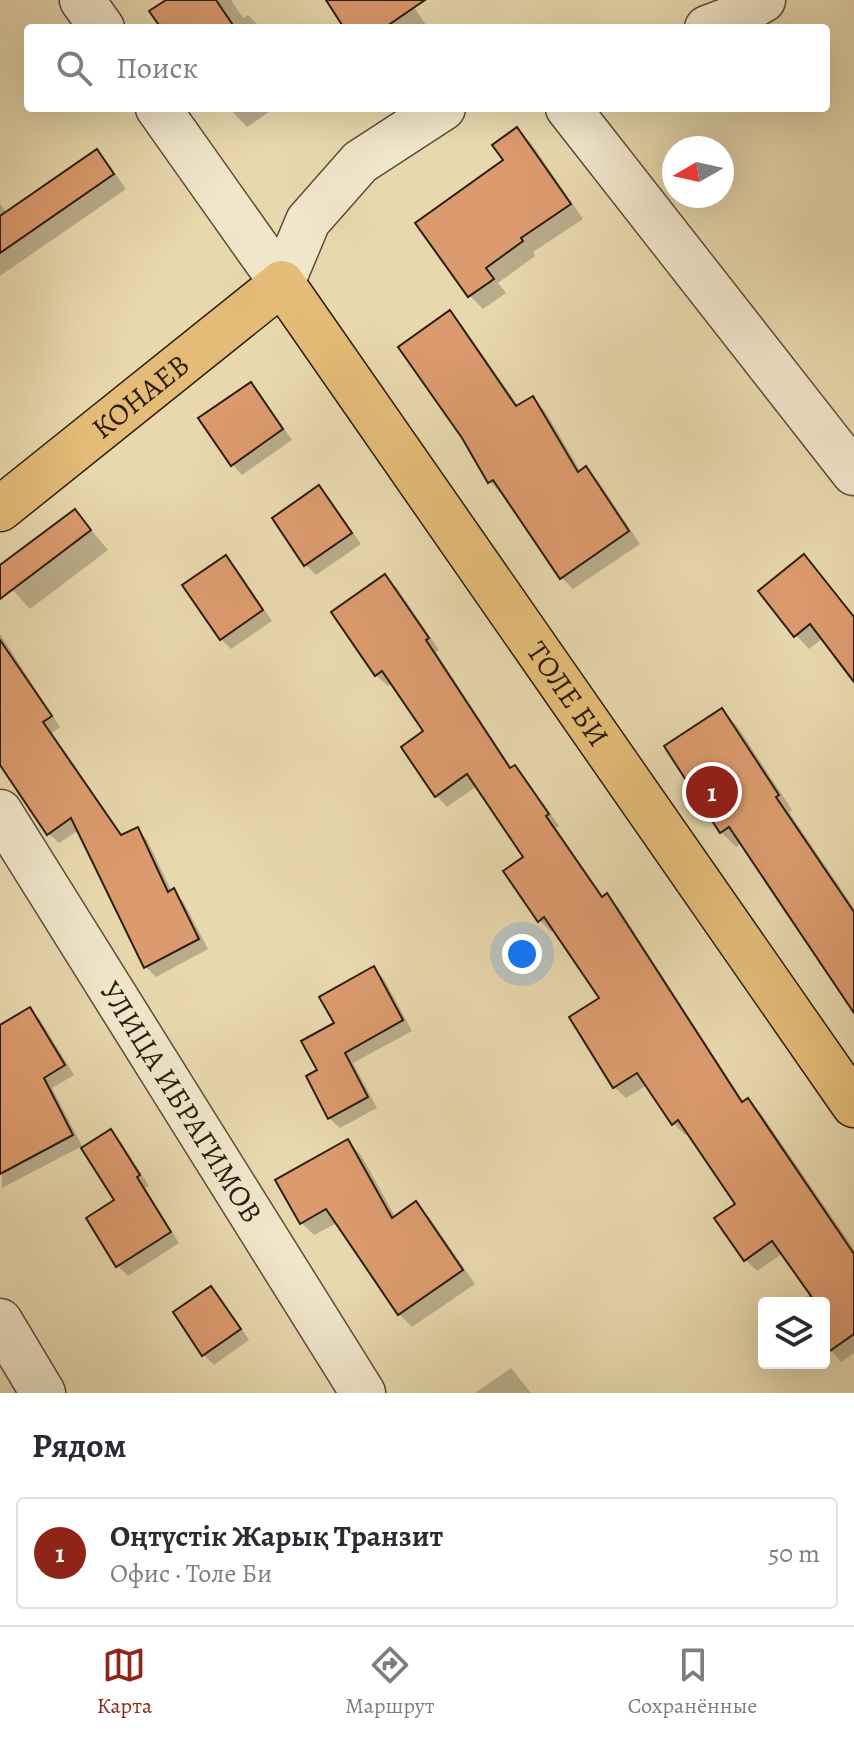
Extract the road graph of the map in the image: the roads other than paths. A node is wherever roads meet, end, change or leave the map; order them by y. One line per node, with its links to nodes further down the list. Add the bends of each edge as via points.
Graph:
1 (82, 0): 3 (street)
2 (763, 0): 4 (street)
3 (99, 24)
4 (718, 24)
5 (161, 112): 8 (street)
6 (437, 112): 8 (street, via 360,162 308,221)
7 (571, 112): 9 (street)
8 (282, 283): 10 (main road, КОНАЕВ); 12 (main road, ТОЛЕ БИ)
9 (854, 473)
10 (0, 509)
11 (0, 812): 15 (street, УЛИЦА ИБРАГИМОВ)
12 (854, 1105)
13 (0, 1321): 14 (street)
14 (43, 1393)
15 (363, 1393)

